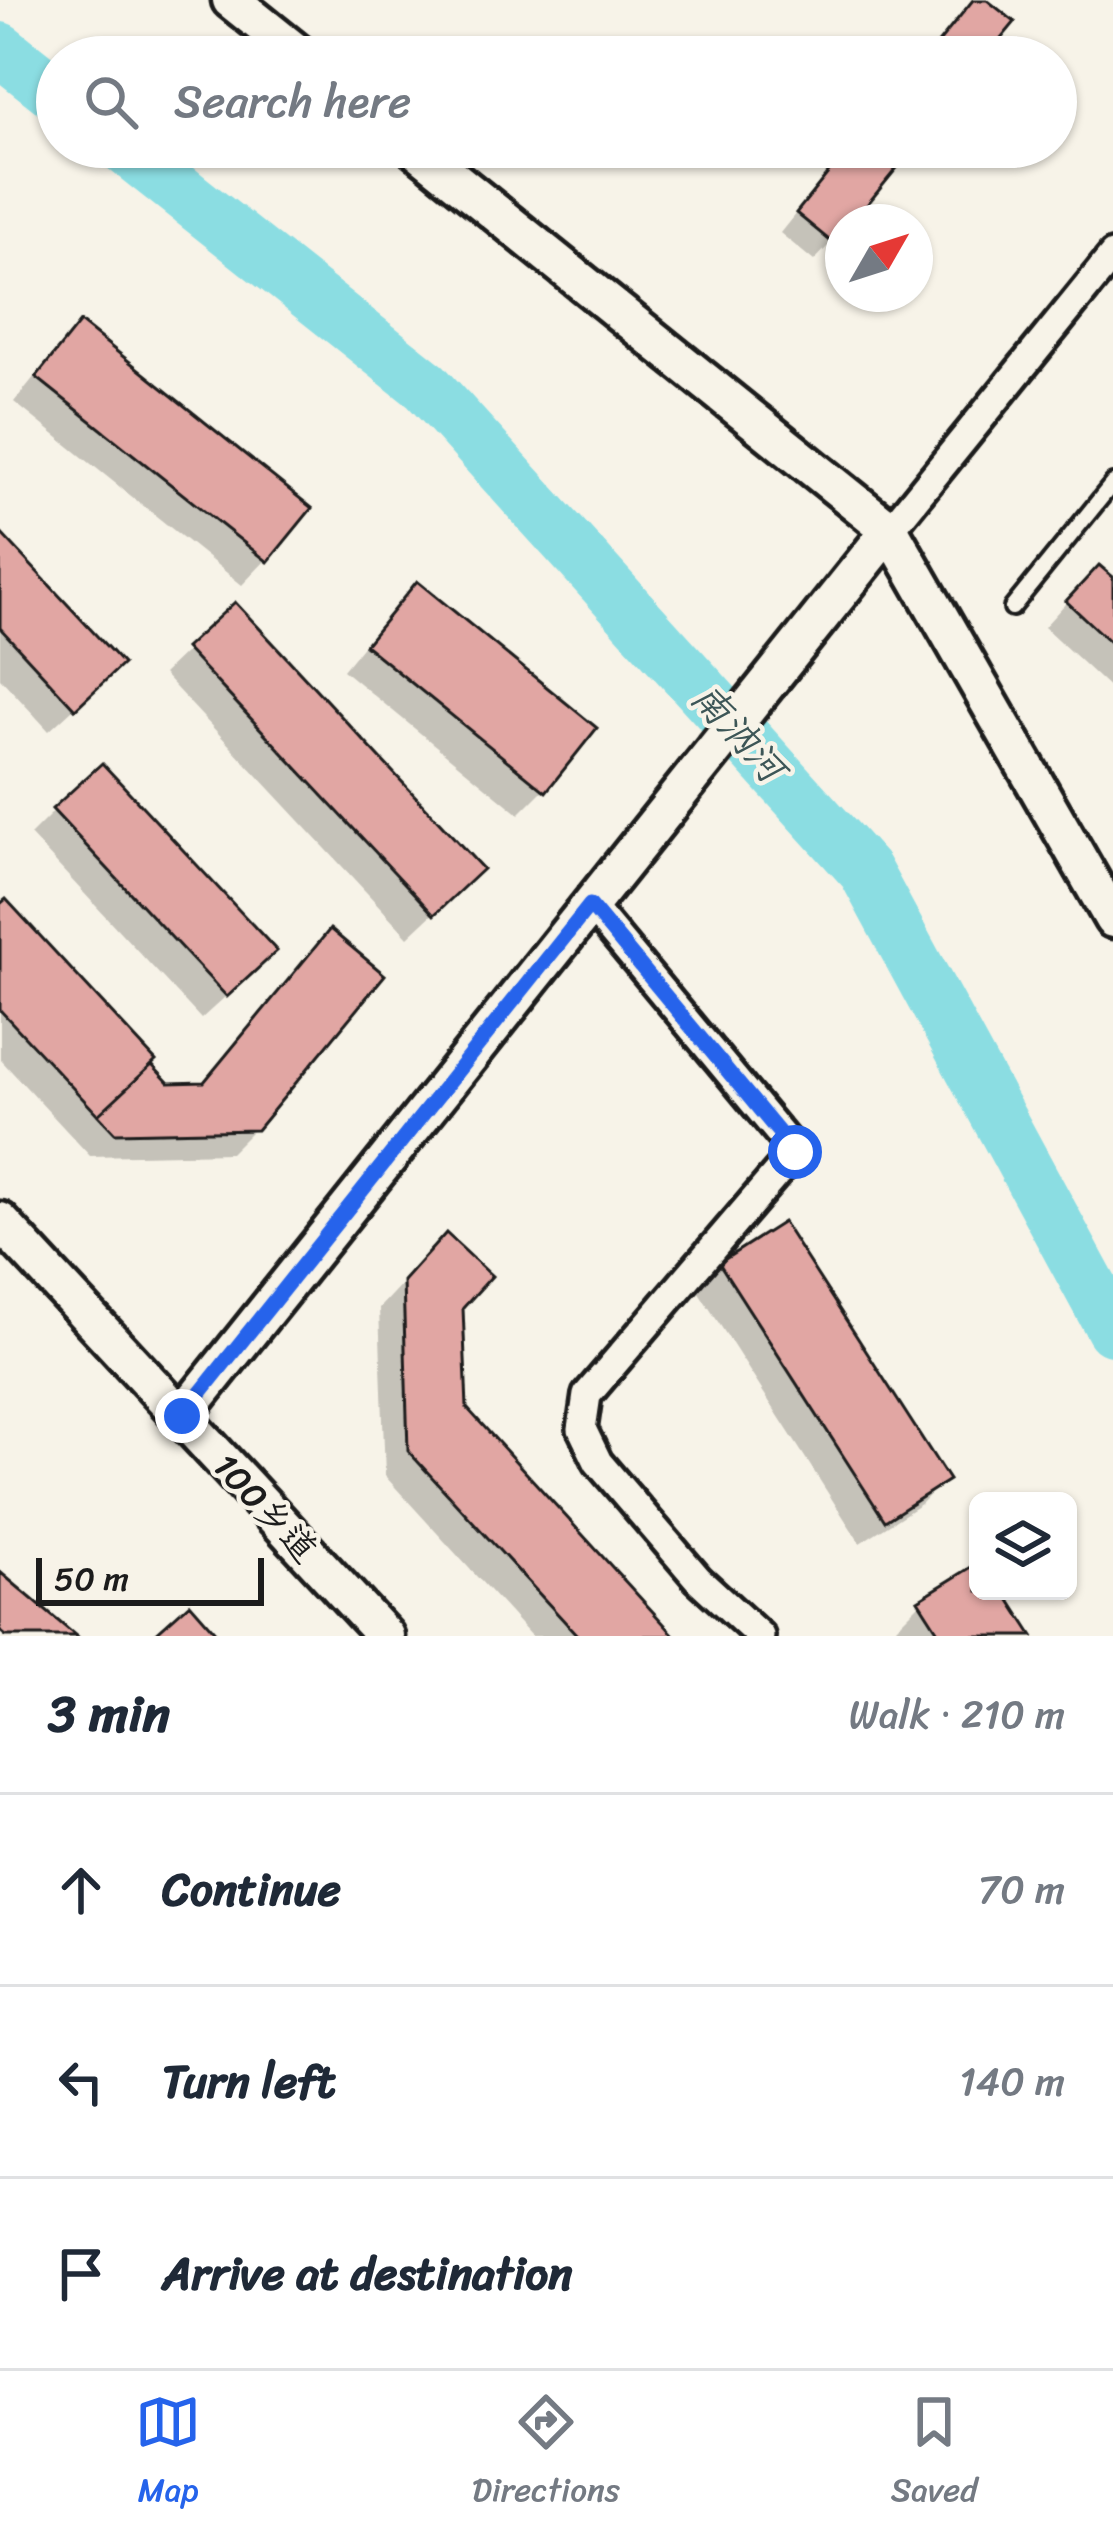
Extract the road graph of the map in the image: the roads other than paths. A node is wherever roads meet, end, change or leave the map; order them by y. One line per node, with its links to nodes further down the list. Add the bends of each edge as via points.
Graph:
1 (231, 0): 2 (street)
2 (276, 36)
3 (440, 168): 6 (street)
4 (1113, 255): 6 (street)
5 (1113, 483): 7 (lane)
6 (890, 530): 8 (street); 9 (street)
7 (1012, 608)
8 (590, 905): 11 (street); 13 (street, via 795,1152 587,1395 582,1429 598,1462 655,1529)
9 (1113, 919)
10 (0, 1221): 11 (street, 100乡道)
11 (182, 1416): 12 (street, 100乡道)
12 (385, 1636)
13 (760, 1636)

